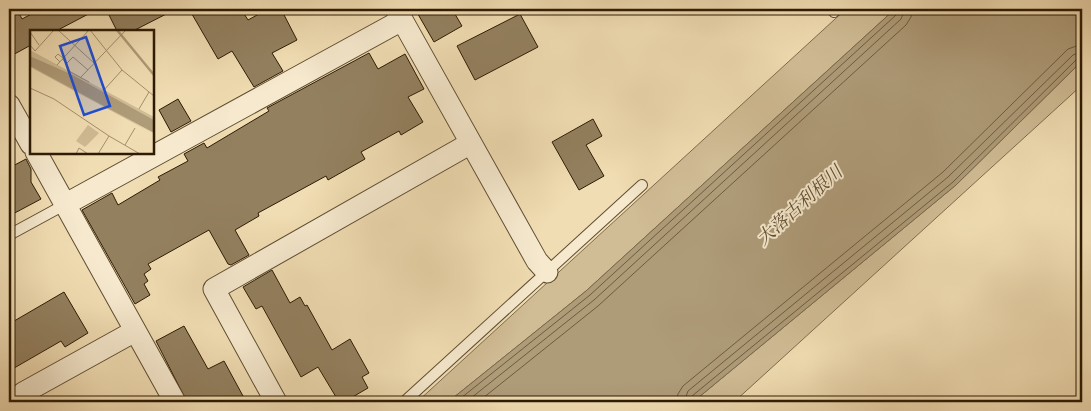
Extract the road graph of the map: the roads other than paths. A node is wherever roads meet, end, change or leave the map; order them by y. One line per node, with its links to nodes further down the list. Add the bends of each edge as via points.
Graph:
1 (399, 15): 4 (street); 7 (street)
2 (9, 105): 3 (street)
3 (30, 142)
4 (471, 143): 9 (street, via 537,261); 13 (street, via 214,289)
5 (37, 154): 7 (street)
6 (642, 185): 9 (lane)
7 (66, 204): 8 (lane); 10 (street)
8 (9, 235)
9 (547, 272): 14 (lane)
10 (135, 331): 11 (street); 12 (street)
11 (24, 393)
12 (175, 402)
13 (276, 402)
14 (404, 402)

